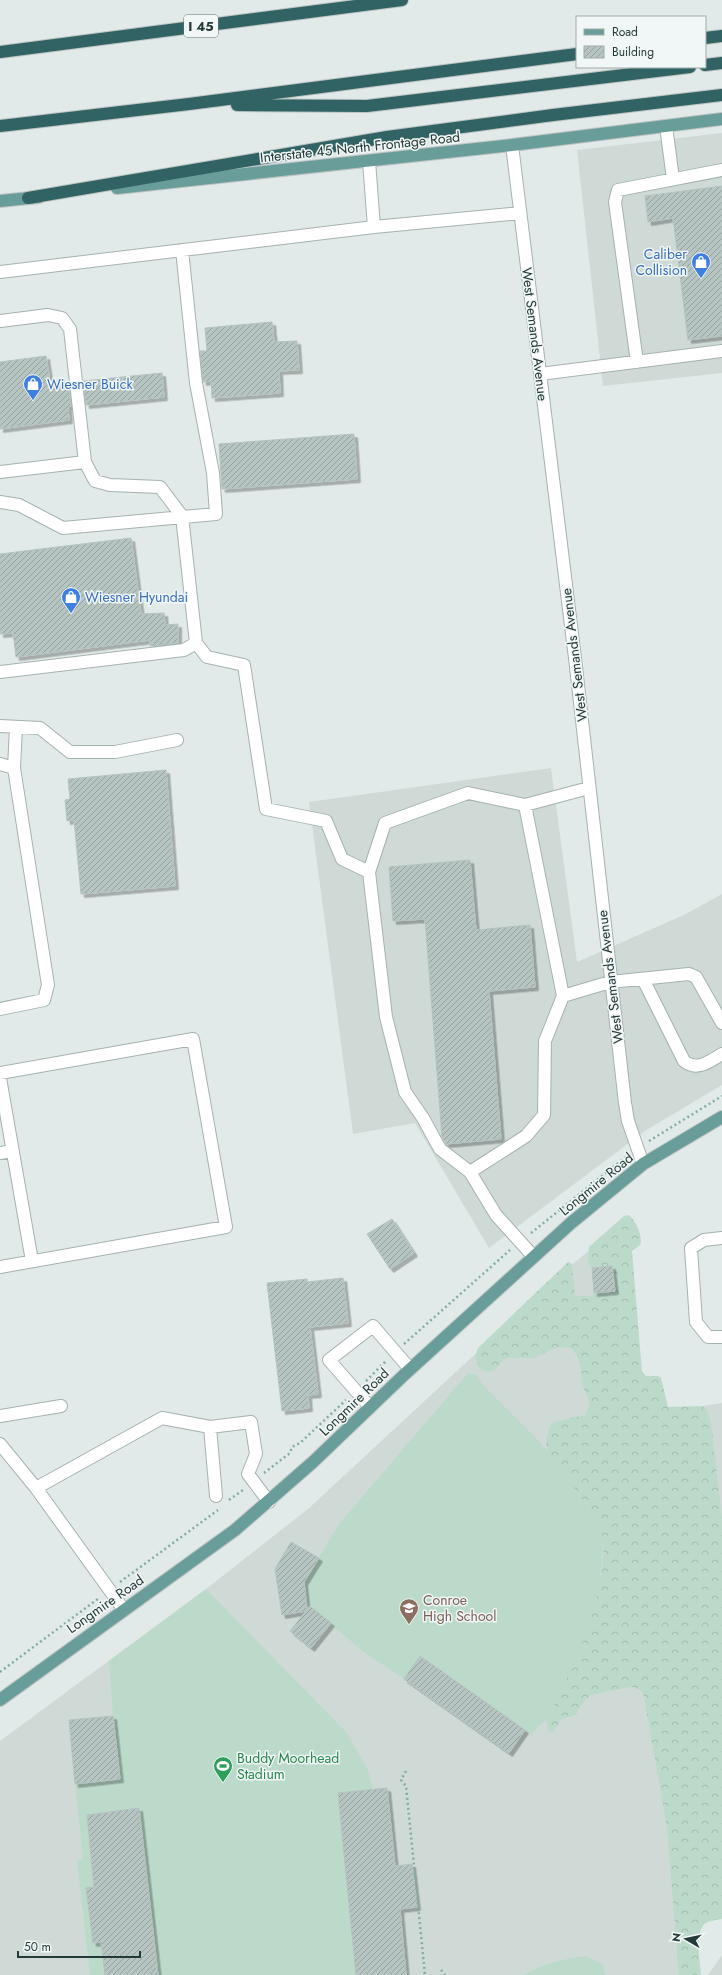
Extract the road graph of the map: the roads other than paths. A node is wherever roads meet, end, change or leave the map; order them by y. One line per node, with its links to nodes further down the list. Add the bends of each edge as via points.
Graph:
1 (402, 0): 4 (highway, I 45)
2 (722, 36): 3 (highway)
3 (706, 38)
4 (0, 52)
5 (576, 54): 10 (highway)
6 (722, 63): 7 (highway)
7 (706, 65)
8 (682, 68): 10 (highway, via 367,106)
9 (722, 95): 18 (highway, via 387,137)
10 (190, 104): 12 (highway)
11 (722, 119): 13 (main road, Interstate 45 North Frontage Road)
12 (0, 126)
13 (666, 126): 14 (main road, Interstate 45 North Frontage Road); 17 (street)
14 (512, 145): 15 (main road, Interstate 45 North Frontage Road); 20 (street, West Semands Avenue)
15 (369, 161): 18 (main road, Interstate 45 North Frontage Road); 21 (street)
16 (722, 170): 17 (street)
17 (673, 179): 26 (street, via 618,190 615,202)
18 (28, 198): 19 (main road, Interstate 45 North Frontage Road)
19 (0, 201)
20 (520, 213): 21 (street); 27 (street, West Semands Avenue)
21 (374, 227): 22 (street)
22 (182, 250): 23 (street); 31 (street, via 196,383 213,473 216,514)
23 (0, 272)
24 (0, 321): 28 (street, via 48,315 62,318 70,329)
25 (722, 351): 26 (street)
26 (637, 362): 27 (street)
27 (540, 374): 39 (street, West Semands Avenue)
28 (85, 462): 29 (street); 31 (street, via 95,481 110,485 160,486)
29 (0, 472)
30 (0, 502): 31 (street, via 20,504 63,528)
31 (182, 516): 32 (street)
32 (196, 643): 33 (street, via 184,650); 41 (street, via 207,657 244,665 266,809 326,821 342,859)
33 (0, 672)
34 (0, 726): 35 (street)
35 (16, 727): 36 (street, via 40,728 70,752 115,752); 38 (street)
36 (177, 740)
37 (0, 764): 38 (street)
38 (14, 768): 45 (street, via 48,985 44,1000)
39 (589, 788): 40 (street); 43 (street, West Semands Avenue)
40 (525, 805): 41 (street, via 468,794 385,823); 44 (street)
41 (369, 872): 54 (street, via 386,1017 405,1092 440,1149)
42 (643, 979): 43 (street); 46 (street, via 683,974 696,977); 47 (street, via 684,1061 696,1066)
43 (610, 982): 44 (street); 53 (street, West Semands Avenue, via 628,1121)
44 (563, 996): 54 (street, via 545,1041 544,1115 526,1136)
45 (0, 1010)
46 (722, 1023)
47 (722, 1054)
48 (0, 1073): 57 (street, via 193,1039 225,1220 226,1227)
49 (0, 1078): 51 (street)
50 (722, 1117): 53 (main road, Longmire Road)
51 (12, 1151): 52 (street); 57 (street)
52 (0, 1153)
53 (643, 1164): 56 (main road, Longmire Road)
54 (470, 1172): 56 (street, via 496,1215)
55 (722, 1238): 59 (street, via 704,1240 691,1248 696,1322 708,1337)
56 (533, 1256): 60 (main road, Longmire Road)
57 (32, 1261): 58 (street)
58 (0, 1267)
59 (722, 1337)
60 (410, 1369): 62 (main road, Longmire Road); 62 (street, via 373,1326 330,1360)
61 (62, 1406): 63 (street)
62 (370, 1407): 68 (main road, Longmire Road)
63 (0, 1416)
64 (210, 1427): 66 (street, via 162,1418); 67 (street); 68 (street, via 251,1422 256,1454 248,1474)
65 (0, 1444): 66 (street)
66 (36, 1488): 69 (street)
67 (216, 1496)
68 (269, 1502): 69 (main road, Longmire Road, via 235,1530)
69 (124, 1610): 70 (main road, Longmire Road)
70 (0, 1700)

